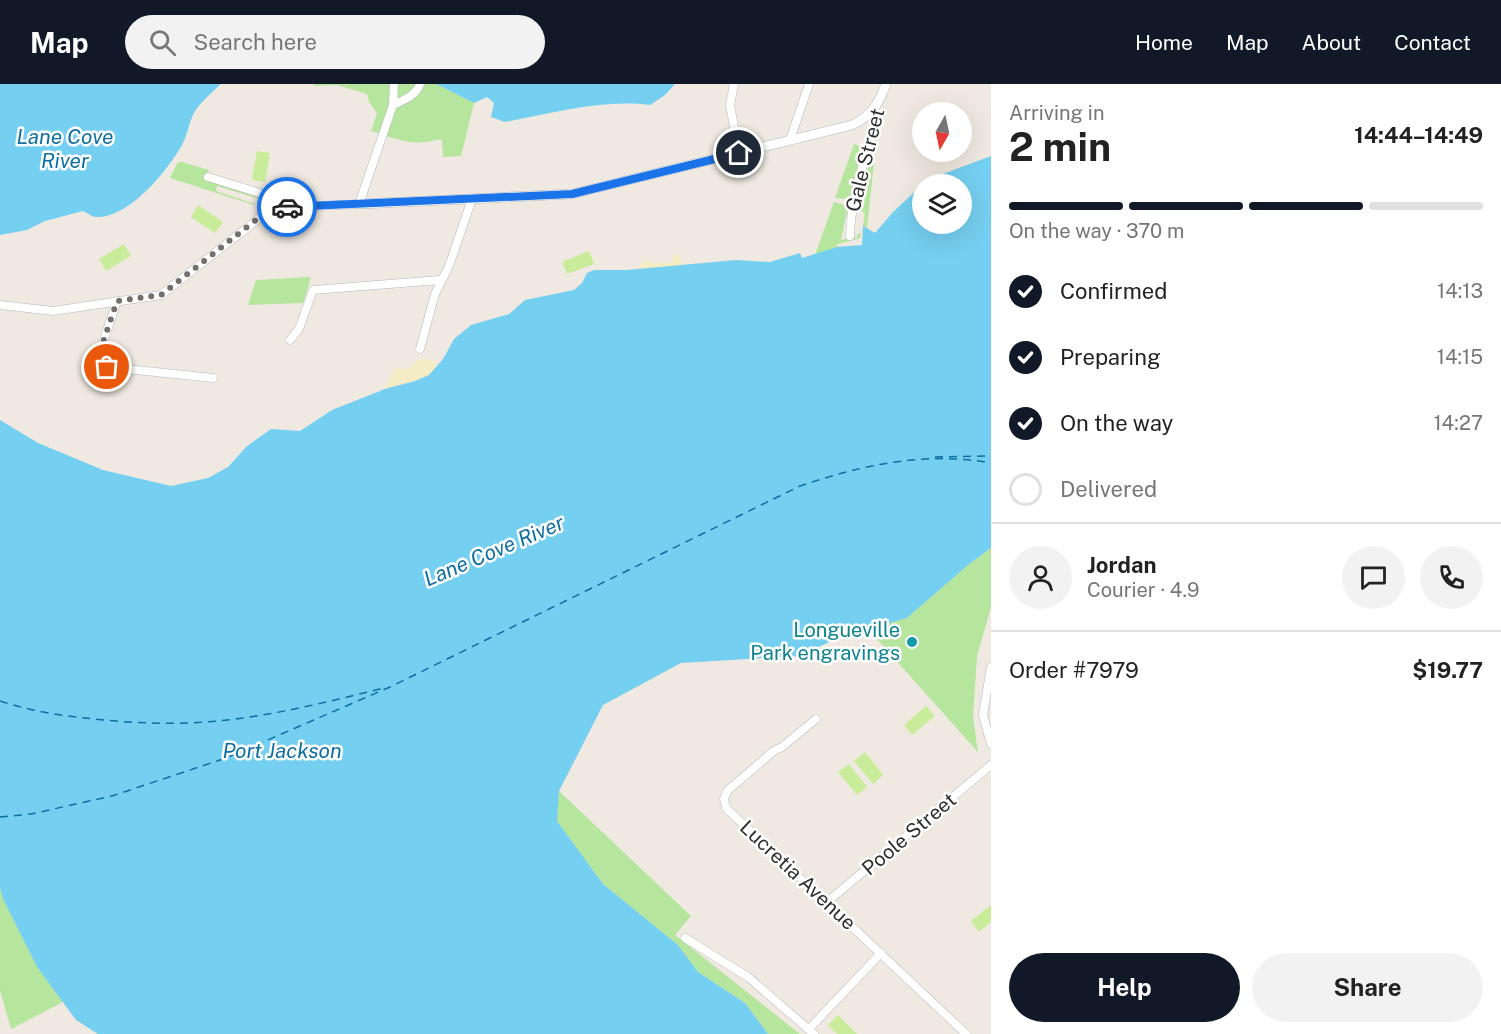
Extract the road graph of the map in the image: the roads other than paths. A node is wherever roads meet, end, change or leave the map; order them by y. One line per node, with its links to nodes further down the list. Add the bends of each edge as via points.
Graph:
1 (394, 84): 6 (street)
2 (420, 84): 6 (street, via 417,91)
3 (734, 84): 9 (street, via 730,105)
4 (809, 84): 8 (street)
5 (886, 84): 7 (street, Gale Street)
6 (393, 105): 12 (street)
7 (874, 111): 8 (street, via 852,125); 14 (street, Gale Street, via 878,119 861,167 850,216)
8 (790, 140): 9 (street)
9 (739, 153): 11 (street, via 572,194)
10 (208, 177): 13 (street, via 266,195)
11 (472, 199): 12 (street); 15 (street)
12 (359, 204): 13 (street)
13 (276, 208): 16 (street, via 161,295)
14 (850, 237)
15 (441, 280): 18 (street, via 313,290 299,330); 19 (street)
16 (117, 301): 17 (street, via 53,311); 20 (street, via 98,357 101,364)
17 (0, 305)
18 (290, 340)
19 (420, 349)
20 (213, 378)
21 (991, 667): 23 (street, via 983,715)
22 (816, 719): 25 (street, Lucretia Avenue, via 775,750 724,798 726,808)
23 (991, 744)
24 (991, 765): 25 (street, Poole Street)
25 (827, 902): 27 (street, Lucretia Avenue)
26 (685, 938): 28 (street, via 748,977)
27 (881, 953): 28 (street); 29 (street, Lucretia Avenue)
28 (812, 1032)
29 (966, 1034)

